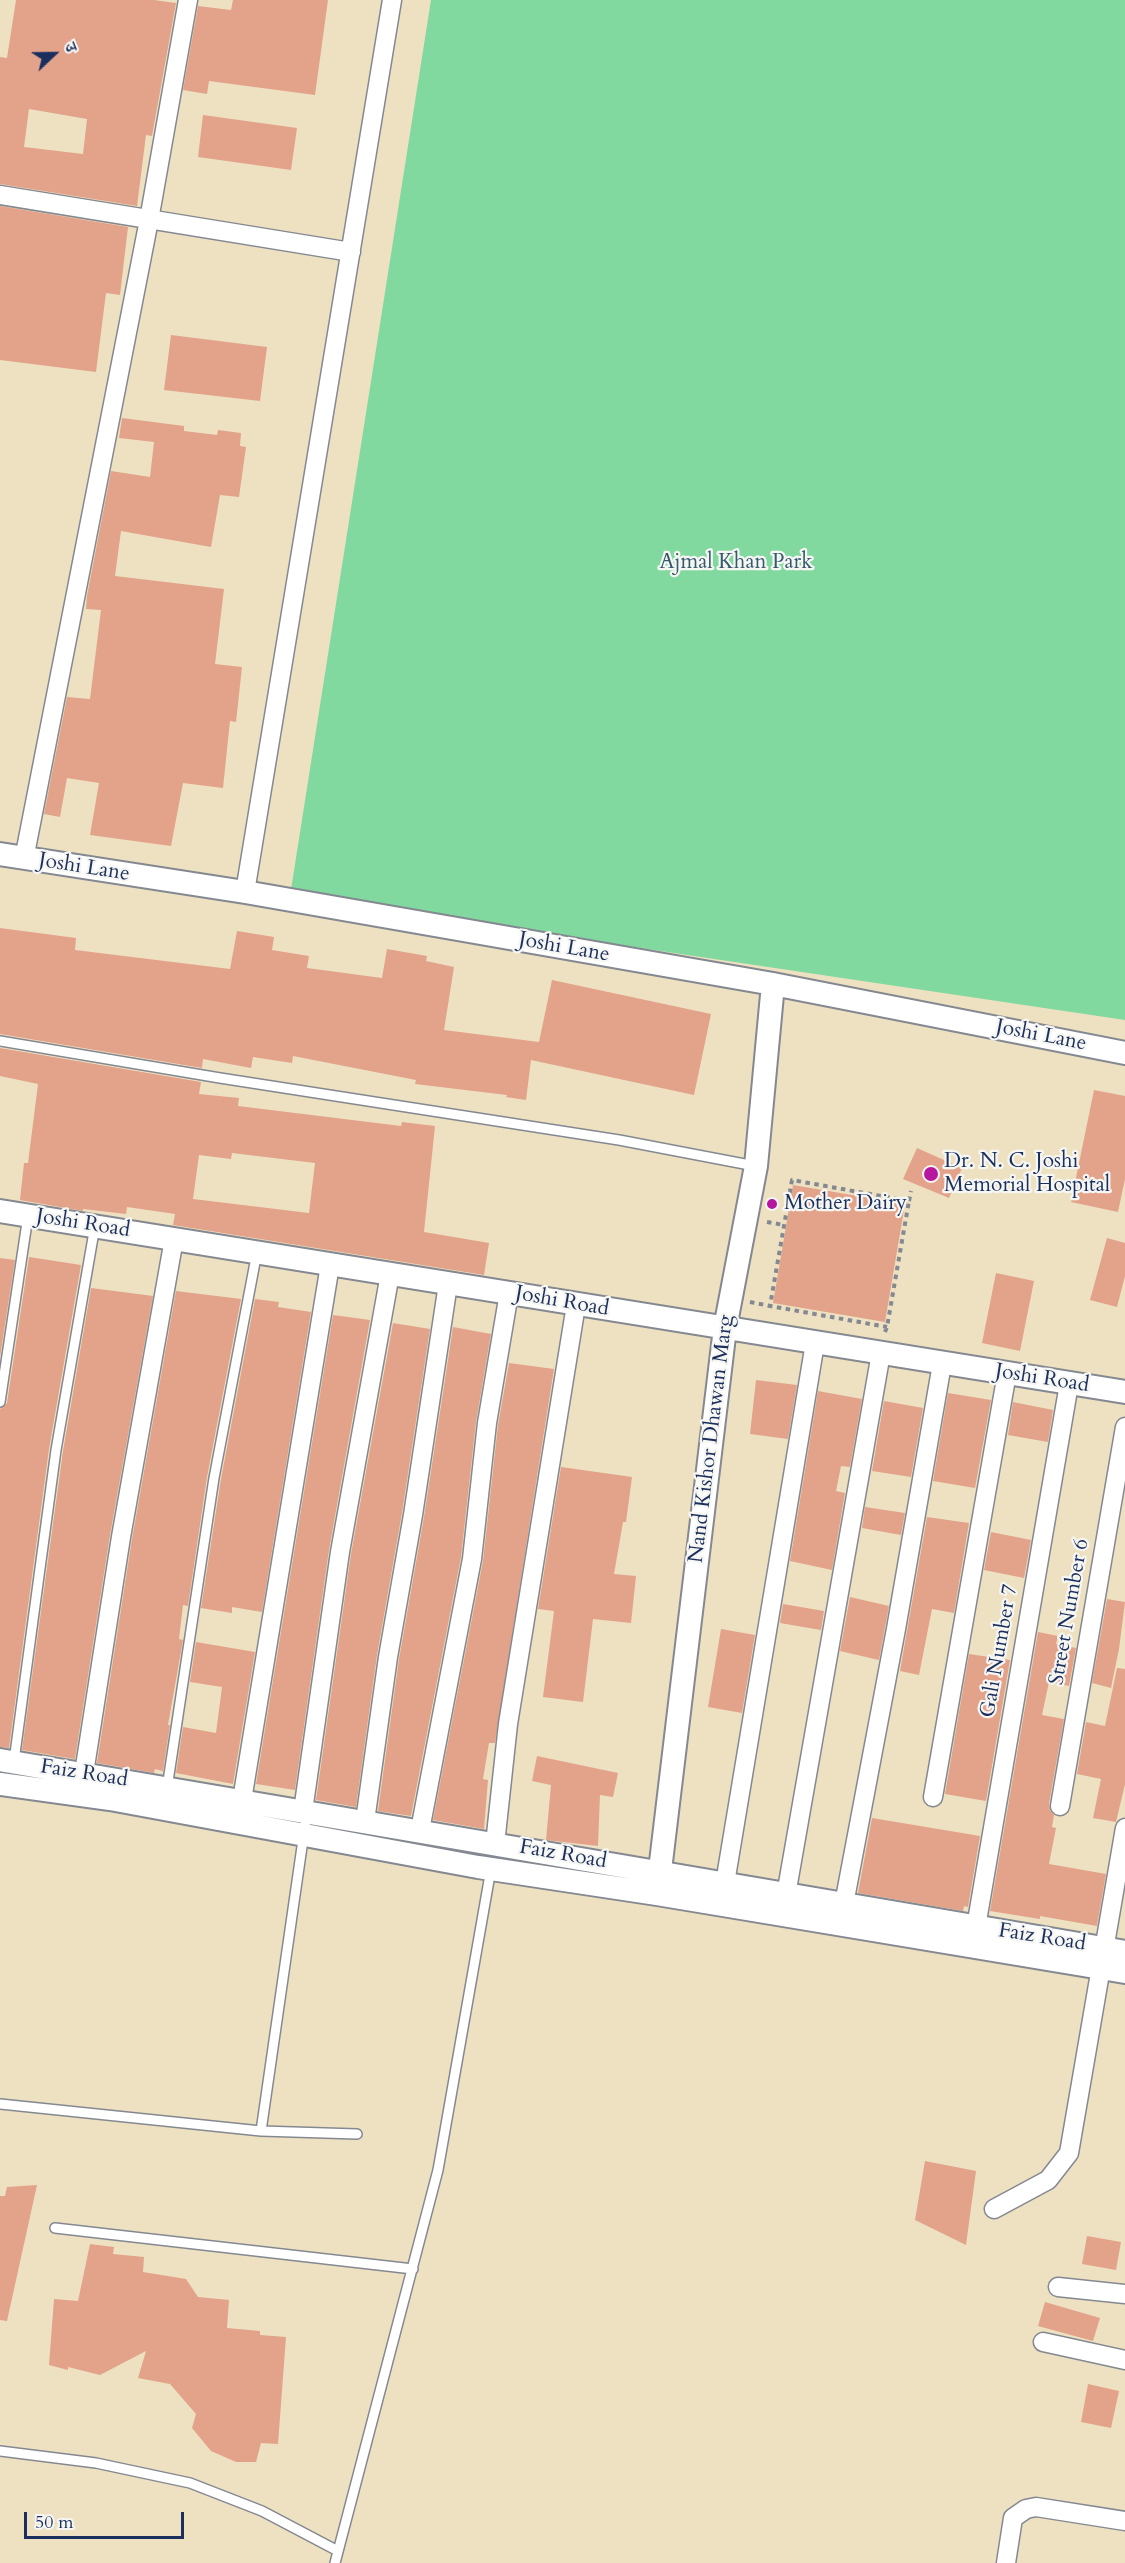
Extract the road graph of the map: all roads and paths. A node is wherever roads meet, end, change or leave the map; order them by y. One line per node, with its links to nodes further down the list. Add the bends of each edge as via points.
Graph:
1 (188, 0): 4 (street)
2 (392, 0): 5 (street)
3 (0, 195): 4 (street)
4 (149, 220): 5 (street); 7 (street)
5 (351, 252): 8 (street)
6 (0, 854): 7 (street, Joshi Lane)
7 (24, 859): 8 (street, Joshi Lane)
8 (245, 892): 9 (street, Joshi Lane)
9 (773, 984): 11 (street, Joshi Lane); 12 (street, Nand Kishor Dhawan Marg)
10 (0, 1041): 12 (lane)
11 (1125, 1053)
12 (756, 1166): 25 (street, Nand Kishor Dhawan Marg)
13 (910, 1191): 14 (path)
14 (909, 1201): 14 (path, via 792,1180 770,1306 887,1327)
15 (0, 1211): 16 (street, Joshi Road)
16 (28, 1216): 17 (street, Joshi Road); 32 (lane)
17 (95, 1226): 18 (street, Joshi Road); 34 (lane)
18 (174, 1239): 19 (street, Joshi Road); 35 (street)
19 (257, 1252): 20 (street, Joshi Road); 37 (lane, via 214,1478)
20 (330, 1264): 21 (street, Joshi Road); 39 (street)
21 (390, 1274): 22 (street, Joshi Road); 41 (street, via 340,1552)
22 (448, 1284): 23 (street, Joshi Road); 42 (street)
23 (509, 1293): 24 (street, Joshi Road); 44 (street, via 472,1559)
24 (576, 1305): 25 (street, Joshi Road); 46 (street, via 508,1724)
25 (725, 1328): 26 (street, Joshi Road); 47 (street, Nand Kishor Dhawan Marg)
26 (815, 1343): 27 (street, Joshi Road); 48 (street)
27 (881, 1353): 28 (street, Joshi Road); 50 (street)
28 (942, 1364): 29 (street, Joshi Road); 51 (street)
29 (1007, 1373): 30 (street, Joshi Road); 38 (street)
30 (1069, 1384): 31 (street, Joshi Road); 52 (street, Gali Number 7)
31 (1125, 1392)
32 (0, 1402)
33 (1125, 1426): 40 (street, Street Number 6)
34 (7, 1761): 35 (street, Faiz Road)
35 (84, 1773): 37 (street, Faiz Road)
36 (0, 1784): 45 (street, via 110,1799)
37 (167, 1788): 39 (street, Faiz Road)
38 (933, 1797)
39 (242, 1800): 41 (street, Faiz Road)
40 (1060, 1806)
41 (305, 1811): 42 (street, Faiz Road); 45 (lane)
42 (364, 1821): 44 (street, Faiz Road)
43 (1125, 1828): 53 (street)
44 (420, 1830): 46 (street, Faiz Road)
45 (304, 1834): 46 (street); 56 (lane)
46 (493, 1857): 47 (street, Faiz Road); 49 (street); 60 (lane, via 438,2170)
47 (658, 1872): 48 (street, Faiz Road); 49 (street, Nand Kishor Dhawan Marg)
48 (725, 1883): 50 (street, Faiz Road)
49 (657, 1894): 53 (street)
50 (786, 1895): 51 (street, Faiz Road)
51 (844, 1904): 52 (street, Faiz Road)
52 (976, 1927): 53 (street, Faiz Road)
53 (1110, 1956): 54 (street); 58 (street, via 1070,2153 1048,2180)
54 (1125, 1972)
55 (0, 2103): 56 (lane)
56 (261, 2131): 57 (lane)
57 (357, 2134)
58 (994, 2209)
59 (55, 2228): 60 (lane)
60 (413, 2269): 67 (lane)
61 (1058, 2287): 62 (street)
62 (1125, 2294)
63 (1043, 2342): 64 (street)
64 (1125, 2360)
65 (0, 2451): 67 (lane, via 96,2463 190,2483 262,2511)
66 (1125, 2521): 69 (street, via 1036,2507 1026,2509 1013,2518)
67 (338, 2551): 68 (lane)
68 (335, 2563)
69 (1006, 2563)

